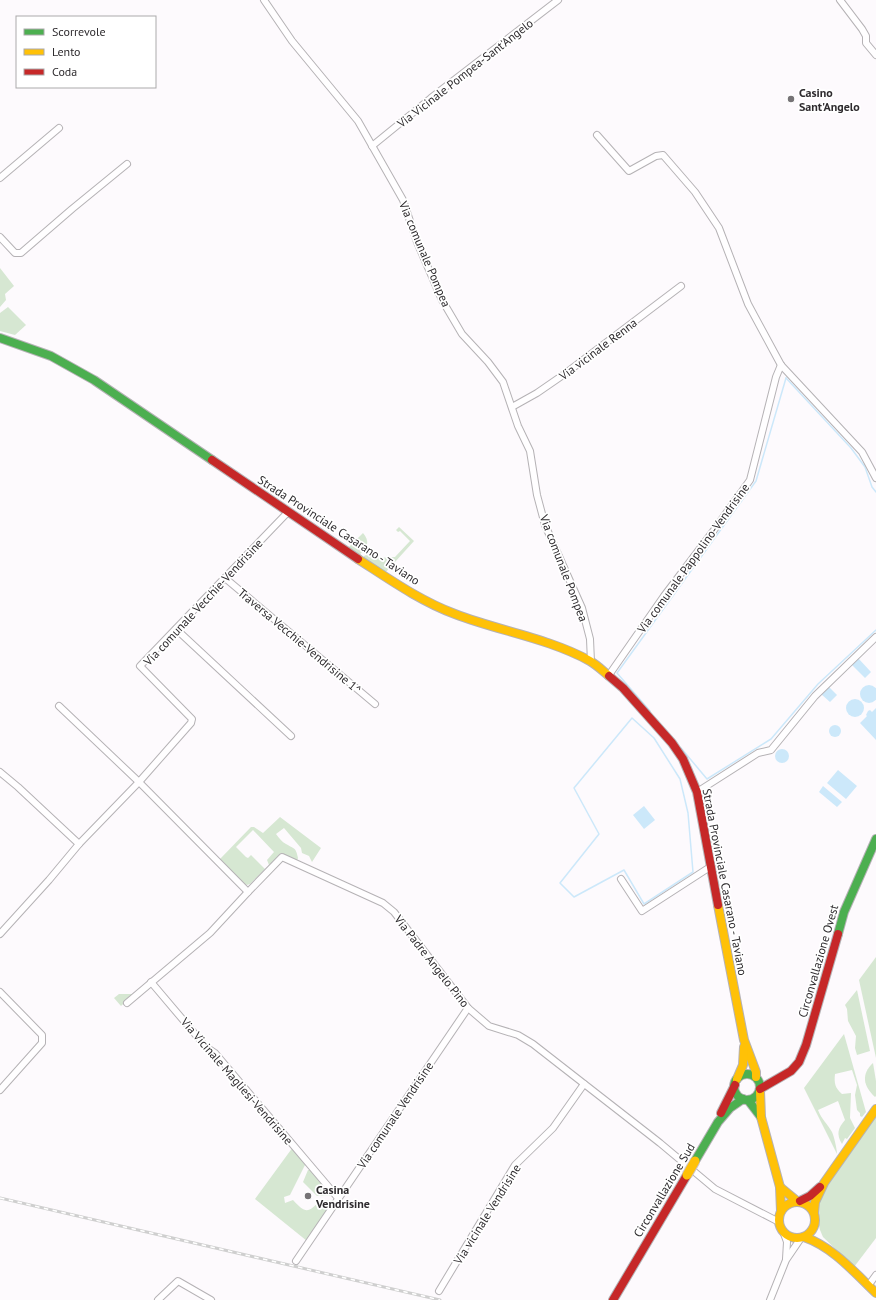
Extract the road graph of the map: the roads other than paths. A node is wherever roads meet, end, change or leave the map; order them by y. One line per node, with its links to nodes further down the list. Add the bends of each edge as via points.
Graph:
1 (264, 0): 7 (street, Via comunale Pompea, via 292,41 358,121)
2 (558, 0): 7 (street, Via Vicinale Pompea-Sant'Angelo)
3 (840, 0): 4 (street, via 862,29 866,43)
4 (876, 55)
5 (59, 128): 9 (street)
6 (597, 135): 13 (street, via 629,171 656,156 663,155 695,192 719,228 748,304)
7 (372, 146): 14 (street, Via comunale Pompea, via 403,200 417,242 442,300 462,334 503,382)
8 (127, 164): 10 (street, via 21,253 15,253)
9 (0, 178)
10 (0, 237)
11 (681, 286): 14 (street, Via vicinale Renna, via 566,373)
12 (0, 338): 16 (main road, Strada Provinciale Casarano - Taviano, via 51,356 94,380)
13 (781, 365): 15 (street, via 862,452); 21 (street, Via comunale Pappolino-Vendrisine, via 750,480)
14 (512, 407): 20 (street, Via comunale Pompea, via 530,451 537,495 546,525 582,608 590,639)
15 (876, 478)
16 (288, 512): 17 (street, Via comunale Vecchie-Vendrisine); 20 (main road, Strada Provinciale Casarano - Taviano, via 391,581 438,607 553,645)
17 (225, 578): 18 (street, Via comunale Vecchie-Vendrisine); 22 (street, Traversa Vecchie-Vendrisine 1^)
18 (176, 629): 24 (street); 26 (street, Via comunale Vecchie-Vendrisine, via 140,666 192,719)
19 (876, 637): 27 (street, via 815,696 771,750 758,753)
20 (591, 662): 21 (main road, Strada Provinciale Casarano - Taviano)
21 (609, 675): 27 (main road, Strada Provinciale Casarano - Taviano, via 639,704 672,743 683,759)
22 (375, 704)
23 (59, 706): 26 (street)
24 (291, 736)
25 (0, 772): 29 (street)
26 (139, 782): 29 (street); 32 (street)
27 (697, 792): 30 (main road, Strada Provinciale Casarano - Taviano)
28 (876, 839): 41 (main road, Circonvallazione Ovest, via 844,912 799,1062 791,1071)
29 (79, 844): 33 (street)
30 (710, 867): 31 (street, via 642,911); 38 (main road, Strada Provinciale Casarano - Taviano)
31 (621, 879)
32 (248, 892): 34 (street, via 210,933); 37 (street, Via Padre Angelo Pino, via 282,857 383,903 394,912)
33 (0, 934)
34 (151, 982): 36 (street); 49 (street, Via Vicinale Magliesi-Vendrisine, via 206,1047 215,1052)
35 (0, 992): 42 (street, via 42,1035 42,1043)
36 (127, 1003)
37 (468, 1008): 40 (street, Via Padre Angelo Pino, via 489,1026 518,1035 533,1044); 49 (street, Via comunale Vendrisine)
38 (744, 1040): 39 (main road, via 743,1065); 41 (main road, Strada Provinciale Casarano - Taviano)
39 (736, 1081): 41 (main road, via 744,1074 748,1074); 43 (main road, via 735,1091 739,1097); 46 (main road)
40 (584, 1084): 53 (street, Via Padre Angelo Pino, via 716,1189); 62 (street, Via vicinale Vendrisine, via 552,1128 515,1165)
41 (759, 1084): 43 (main road, Circonvallazione Sud, via 753,1099); 45 (main road, Strada Provinciale Casarano - Taviano)
42 (0, 1090)
43 (746, 1100): 45 (main road); 46 (main road, Circonvallazione Sud, via 730,1108)
44 (876, 1110): 47 (main road)
45 (761, 1117): 48 (main road)
46 (718, 1122): 66 (main road, Circonvallazione Sud, bridge)
47 (824, 1183): 50 (main road, via 810,1196); 52 (main road, via 815,1202)
48 (780, 1187): 50 (main road); 51 (main road)
49 (338, 1198): 59 (street, Via comunale Vendrisine)
50 (799, 1201): 51 (main road, via 788,1204); 52 (main road, via 808,1205)
51 (781, 1211): 53 (main road)
52 (814, 1212): 54 (main road)
53 (779, 1222): 55 (main road)
54 (815, 1224): 56 (main road, via 811,1232); 57 (main road, via 819,1237)
55 (783, 1231): 56 (main road, via 791,1237); 58 (street, via 787,1242)
56 (802, 1237): 57 (main road, via 818,1242); 58 (street)
57 (829, 1250): 61 (main road)
58 (786, 1260): 67 (street)
59 (296, 1261)
60 (876, 1275): 61 (street)
61 (868, 1286): 63 (main road)
62 (439, 1290)
63 (876, 1293)
64 (158, 1300): 65 (street, via 178,1281)
65 (211, 1300)
66 (613, 1300)
67 (770, 1300)

